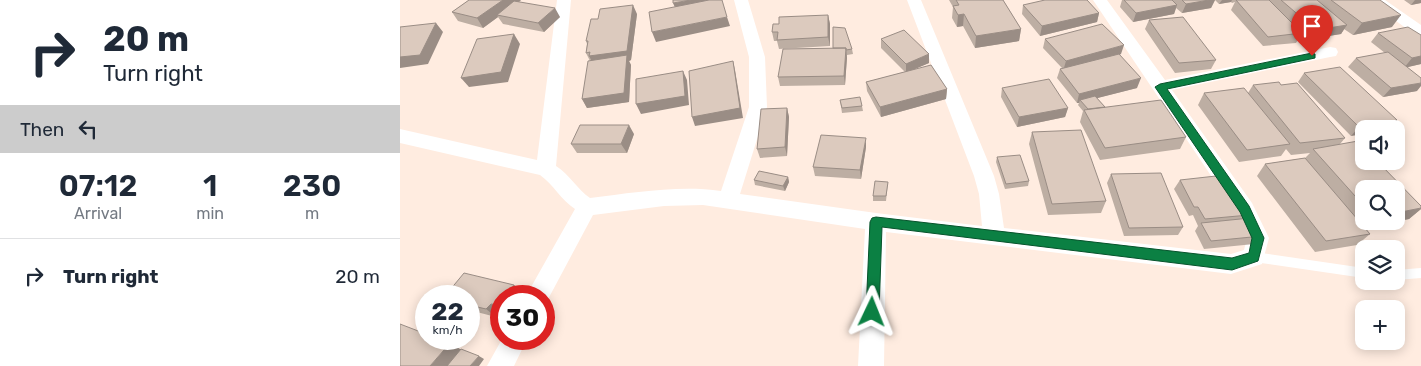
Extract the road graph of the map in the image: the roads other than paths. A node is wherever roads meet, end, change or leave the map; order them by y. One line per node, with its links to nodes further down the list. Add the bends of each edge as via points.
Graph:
1 (564, 0): 12 (street)
2 (741, 0): 13 (street, via 757,57 758,107)
3 (914, 0): 16 (street, via 984,176)
4 (1100, 0): 10 (street)
5 (1375, 0): 7 (street)
6 (1421, 17): 7 (street)
7 (1404, 20): 8 (street)
8 (1421, 32)
9 (1330, 52): 10 (street)
10 (1160, 87): 17 (street, via 1245,209 1258,238)
11 (400, 136): 12 (street)
12 (546, 169): 14 (street)
13 (728, 200): 14 (street, via 664,198); 15 (street)
14 (587, 207): 21 (street)
15 (876, 222): 16 (street); 24 (street)
16 (994, 236): 17 (street, via 1232,264)
17 (1254, 257): 18 (lane)
18 (1355, 272)
19 (1421, 274): 20 (lane)
20 (1405, 275)
21 (544, 285)
22 (509, 350): 23 (street)
23 (500, 366)
24 (870, 366)

